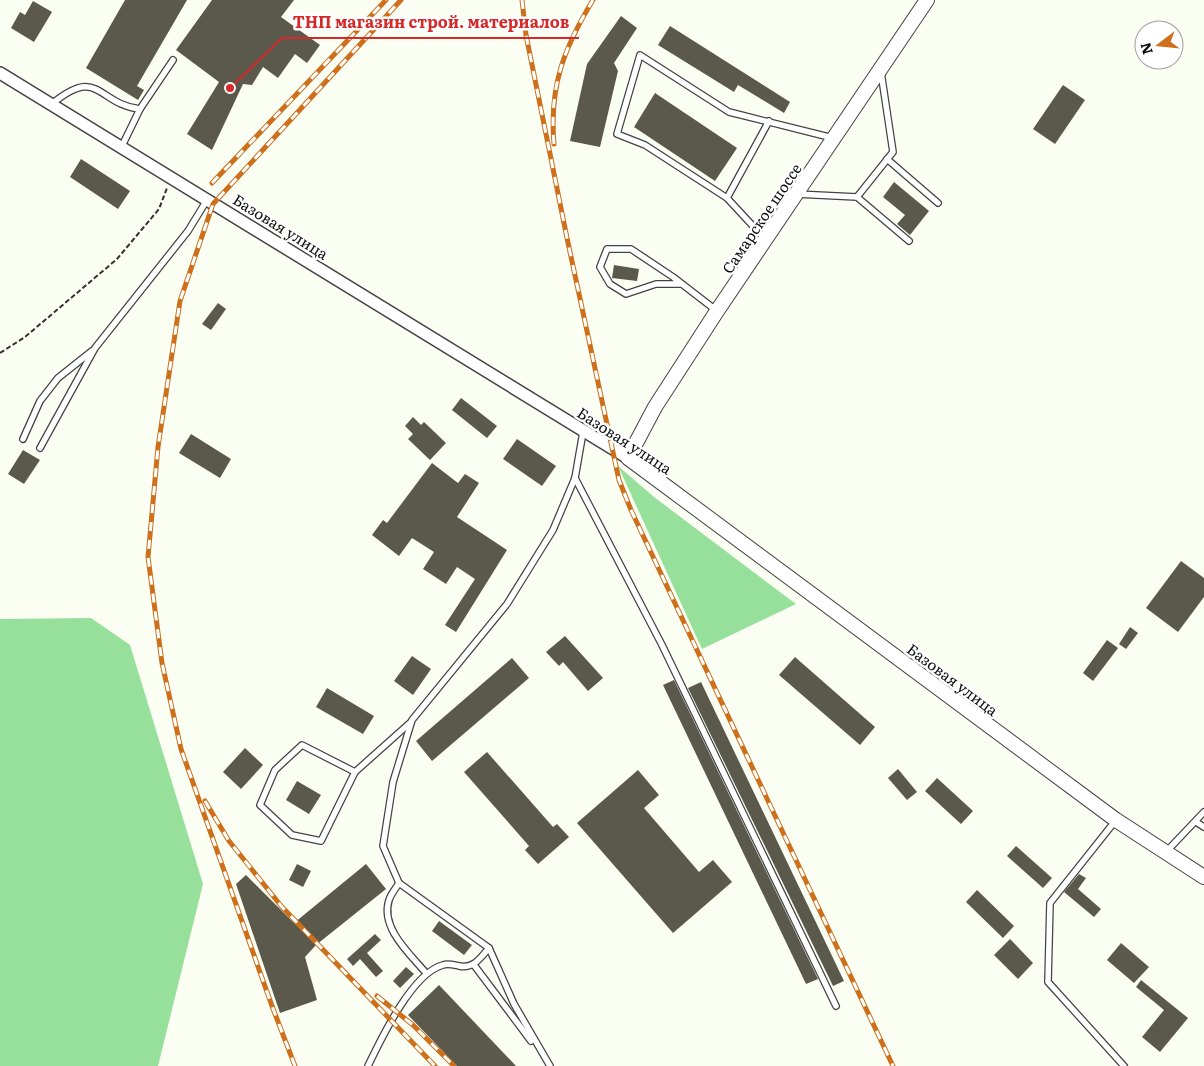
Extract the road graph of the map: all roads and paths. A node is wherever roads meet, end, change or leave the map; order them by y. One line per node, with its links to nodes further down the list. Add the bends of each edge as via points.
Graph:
1 (927, 0): 3 (street, Самарское шоссе)
2 (173, 60): 6 (lane)
3 (881, 69): 8 (street, Самарское шоссе); 10 (lane, via 893,152)
4 (0, 73): 5 (street, Базовая улица)
5 (52, 104): 6 (lane, via 68,91 84,85); 9 (street, Базовая улица)
6 (140, 109): 9 (lane)
7 (769, 121): 8 (lane); 14 (lane); 14 (lane, via 729,112 640,55 616,134 645,145)
8 (835, 138): 12 (street, Самарское шоссе)
9 (121, 148): 11 (street, Базовая улица)
10 (888, 159): 13 (lane); 16 (lane)
11 (171, 178): 15 (street, Базовая улица); 22 (path, via 159,209 116,259 25,337)
12 (796, 194): 13 (lane); 17 (street, Самарское шоссе)
13 (857, 196): 18 (lane)
14 (727, 198): 17 (lane)
15 (208, 200): 21 (lane, via 188,231); 23 (street, Базовая улица)
16 (938, 203)
17 (765, 240): 20 (street, Самарское шоссе)
18 (909, 241)
19 (682, 284): 19 (lane, via 631,249 607,249 600,267 610,284 626,294 656,284); 20 (lane)
20 (717, 310): 26 (street, Самарское шоссе, via 656,406)
21 (95, 348): 24 (lane, via 58,378 40,401); 25 (lane)
22 (0, 353)
23 (583, 432): 26 (street, Базовая улица); 27 (lane)
24 (23, 439)
25 (40, 448)
26 (628, 458): 31 (street, Базовая улица)
27 (575, 478): 28 (lane, via 553,530 507,604); 40 (lane, via 662,644)
28 (412, 720): 29 (lane); 36 (lane, via 393,782 384,846)
29 (355, 772): 29 (lane, via 321,841 292,835 260,805 275,770 302,745)
30 (1204, 812): 32 (lane)
31 (1116, 820): 34 (street, Базовая улица); 43 (lane, via 1050,903 1048,982)
32 (1196, 822): 33 (lane); 34 (lane)
33 (1204, 827)
34 (1165, 852): 35 (street, Базовая улица)
35 (1204, 876)
36 (399, 883): 37 (lane); 39 (lane, via 389,901 392,932)
37 (489, 948): 38 (lane); 41 (lane, via 514,1004)
38 (474, 965): 39 (lane, via 444,964); 41 (lane)
39 (426, 973): 42 (lane, via 391,1019)
40 (836, 1006)
41 (549, 1065)
42 (368, 1066)
43 (1124, 1066)

